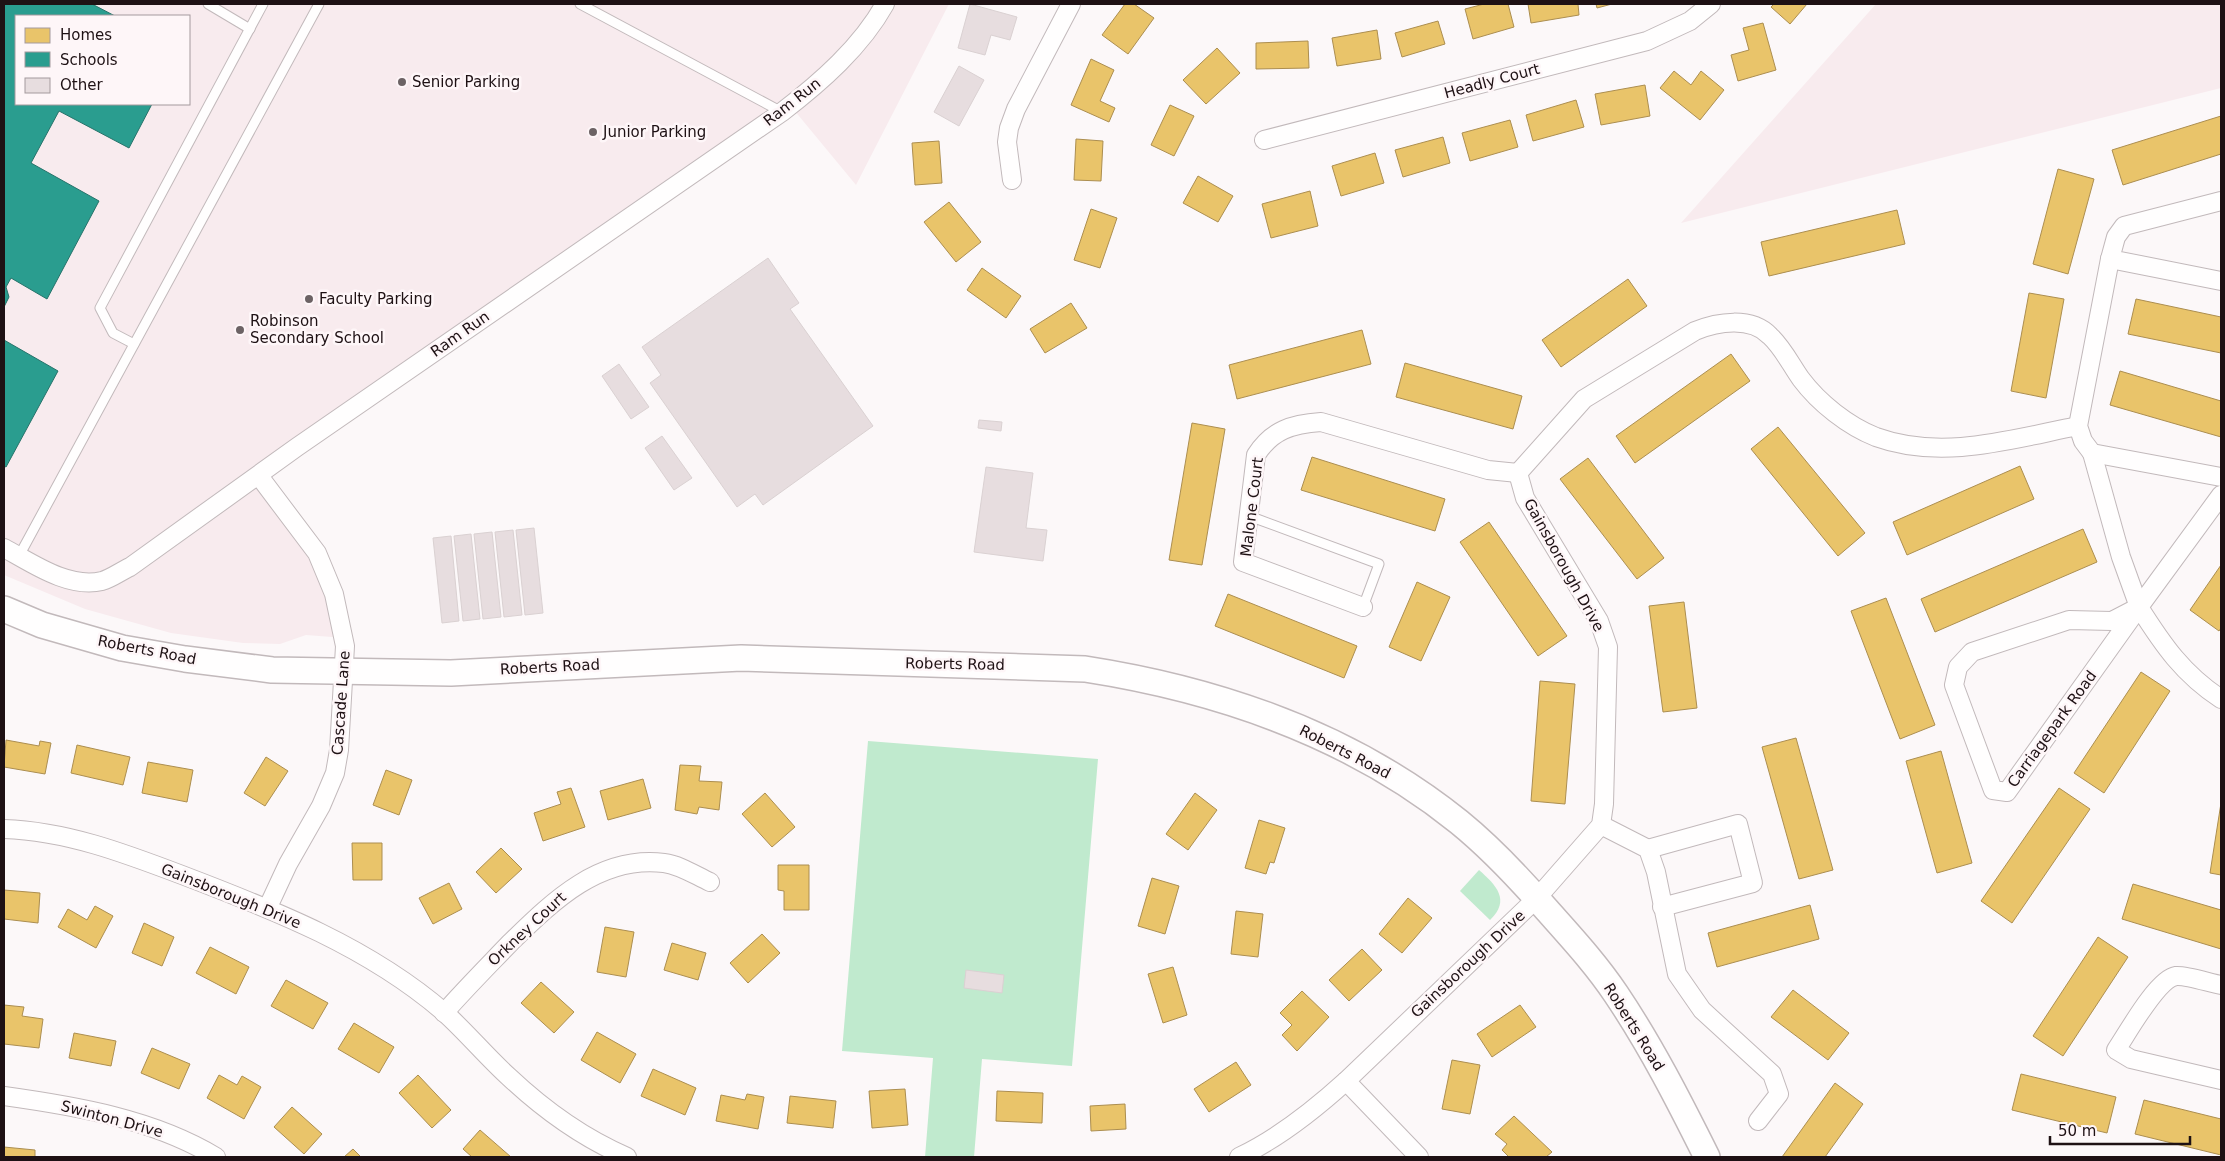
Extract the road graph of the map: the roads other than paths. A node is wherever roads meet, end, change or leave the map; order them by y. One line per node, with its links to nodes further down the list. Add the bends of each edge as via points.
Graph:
1 (208, 4): 8 (lane)
2 (263, 4): 8 (lane)
3 (319, 4): 15 (lane)
4 (580, 4): 9 (lane)
5 (885, 4): 9 (street, Ram Run, via 828,74)
6 (1071, 4): 11 (street, via 1009,128 1007,142)
7 (1711, 4): 10 (street, Headly Court, via 1690,21 1647,41)
8 (250, 29): 15 (lane, via 100,308 113,332)
9 (782, 112): 19 (street, Ram Run)
10 (1264, 140)
11 (1012, 180)
12 (2221, 201): 13 (street, via 2124,226 2116,237)
13 (2110, 259): 14 (street); 16 (street)
14 (2221, 281)
15 (134, 344): 23 (lane)
16 (2078, 426): 17 (street); 18 (street, via 1961,447 1936,449 1905,445 1862,430 1824,404 1769,334 1750,325 1714,324 1695,332 1584,399)
17 (2092, 453): 20 (street); 25 (street, via 2121,557)
18 (1518, 473): 22 (street, Malone Court, via 1488,470 1321,422 1301,424 1280,430 1264,442 1256,455); 29 (street, Gainsborough Drive, via 1525,498 1599,621 1608,646)
19 (259, 476): 23 (street, Ram Run, via 151,554 101,581 61,578); 27 (street, Cascade Lane, via 317,553 334,594 345,646)
20 (2221, 477)
21 (2221, 495): 25 (street, Carriagepark Road)
22 (1249, 516): 24 (street, Malone Court, via 1243,562); 24 (lane, via 1379,564)
23 (11, 552)
24 (1363, 607)
25 (2139, 607): 25 (street, Carriagepark Road, via 2112,621 2068,620 1972,652 1958,667 1954,685 1993,790 2007,792); 28 (street, via 2169,653 2201,685)
26 (4, 609): 27 (main road, Roberts Road, via 42,626 122,648 272,670)
27 (346, 671): 33 (main road, Roberts Road, via 451,673 741,658 1039,666 1136,677 1253,709 1366,760 1459,822); 34 (street, Cascade Lane, via 335,773)
28 (2221, 699)
29 (1601, 825): 31 (street); 33 (street, Gainsborough Drive)
30 (4, 828): 34 (street, Gainsborough Drive, via 63,836 109,848)
31 (1648, 849): 35 (street); 35 (street, via 1738,824 1754,883)
32 (710, 882): 37 (street, Orkney Court, via 679,866 658,862 627,865 593,876 563,894 538,916)
33 (1537, 898): 39 (street, Gainsborough Drive); 46 (main road, Roberts Road, via 1582,948 1615,992 1651,1049)
34 (268, 908): 37 (street, Gainsborough Drive, via 360,954)
35 (1662, 908): 41 (street, via 1676,974 1702,1010 1772,1074 1779,1094)
36 (2221, 985): 38 (street, via 2176,976 2166,981 2116,1050 2131,1059)
37 (444, 1013): 43 (street, Gainsborough Drive, via 541,1106 588,1138)
38 (2221, 1080)
39 (1346, 1082): 44 (street, Gainsborough Drive, via 1276,1137); 45 (street)
40 (4, 1096): 42 (street, Swinton Drive, via 145,1125)
41 (1758, 1121)
42 (216, 1157)
43 (627, 1157)
44 (1239, 1157)
45 (1419, 1157)
46 (1707, 1157)

